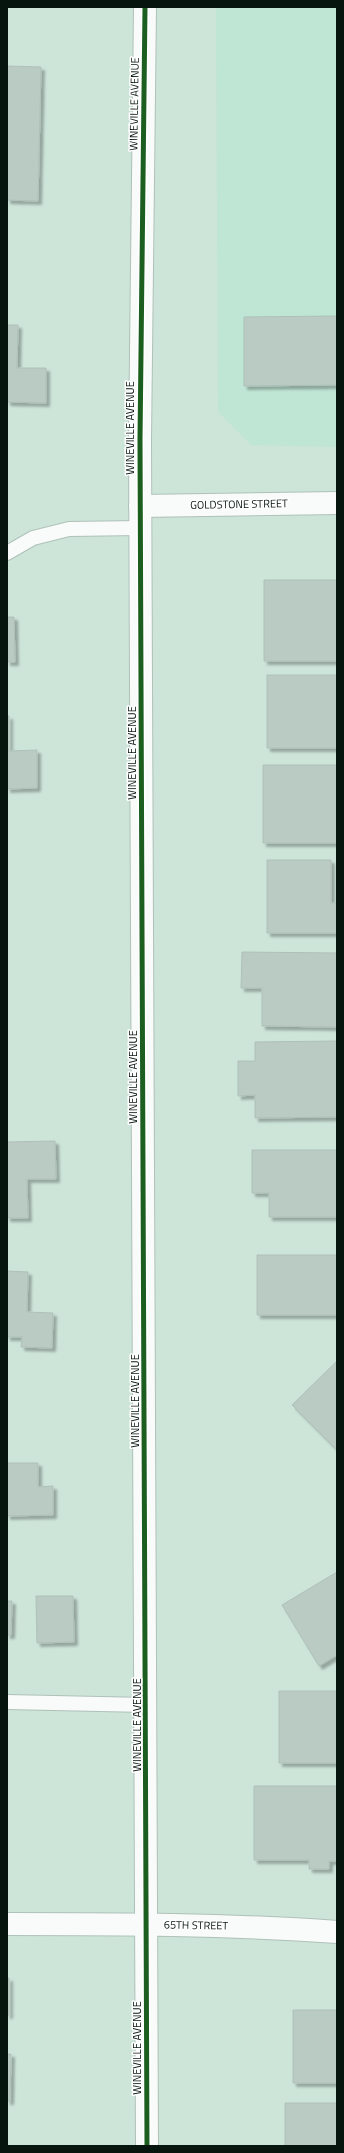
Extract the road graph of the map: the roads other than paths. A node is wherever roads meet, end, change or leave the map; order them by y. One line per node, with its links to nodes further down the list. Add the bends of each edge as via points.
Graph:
1 (146, 7): 3 (street, WINEVILLE AVENUE)
2 (337, 503): 3 (street, GOLDSTONE STREET)
3 (140, 506): 4 (street, WINEVILLE AVENUE)
4 (140, 528): 5 (lane, via 69,529 33,538); 7 (street, WINEVILLE AVENUE)
5 (7, 553)
6 (7, 1702): 7 (lane)
7 (146, 1705): 9 (street, WINEVILLE AVENUE)
8 (7, 1924): 9 (street, 65TH STREET)
9 (148, 1924): 10 (street, 65TH STREET, via 270,1927); 11 (street, WINEVILLE AVENUE)
10 (337, 1932)
11 (147, 2146)

